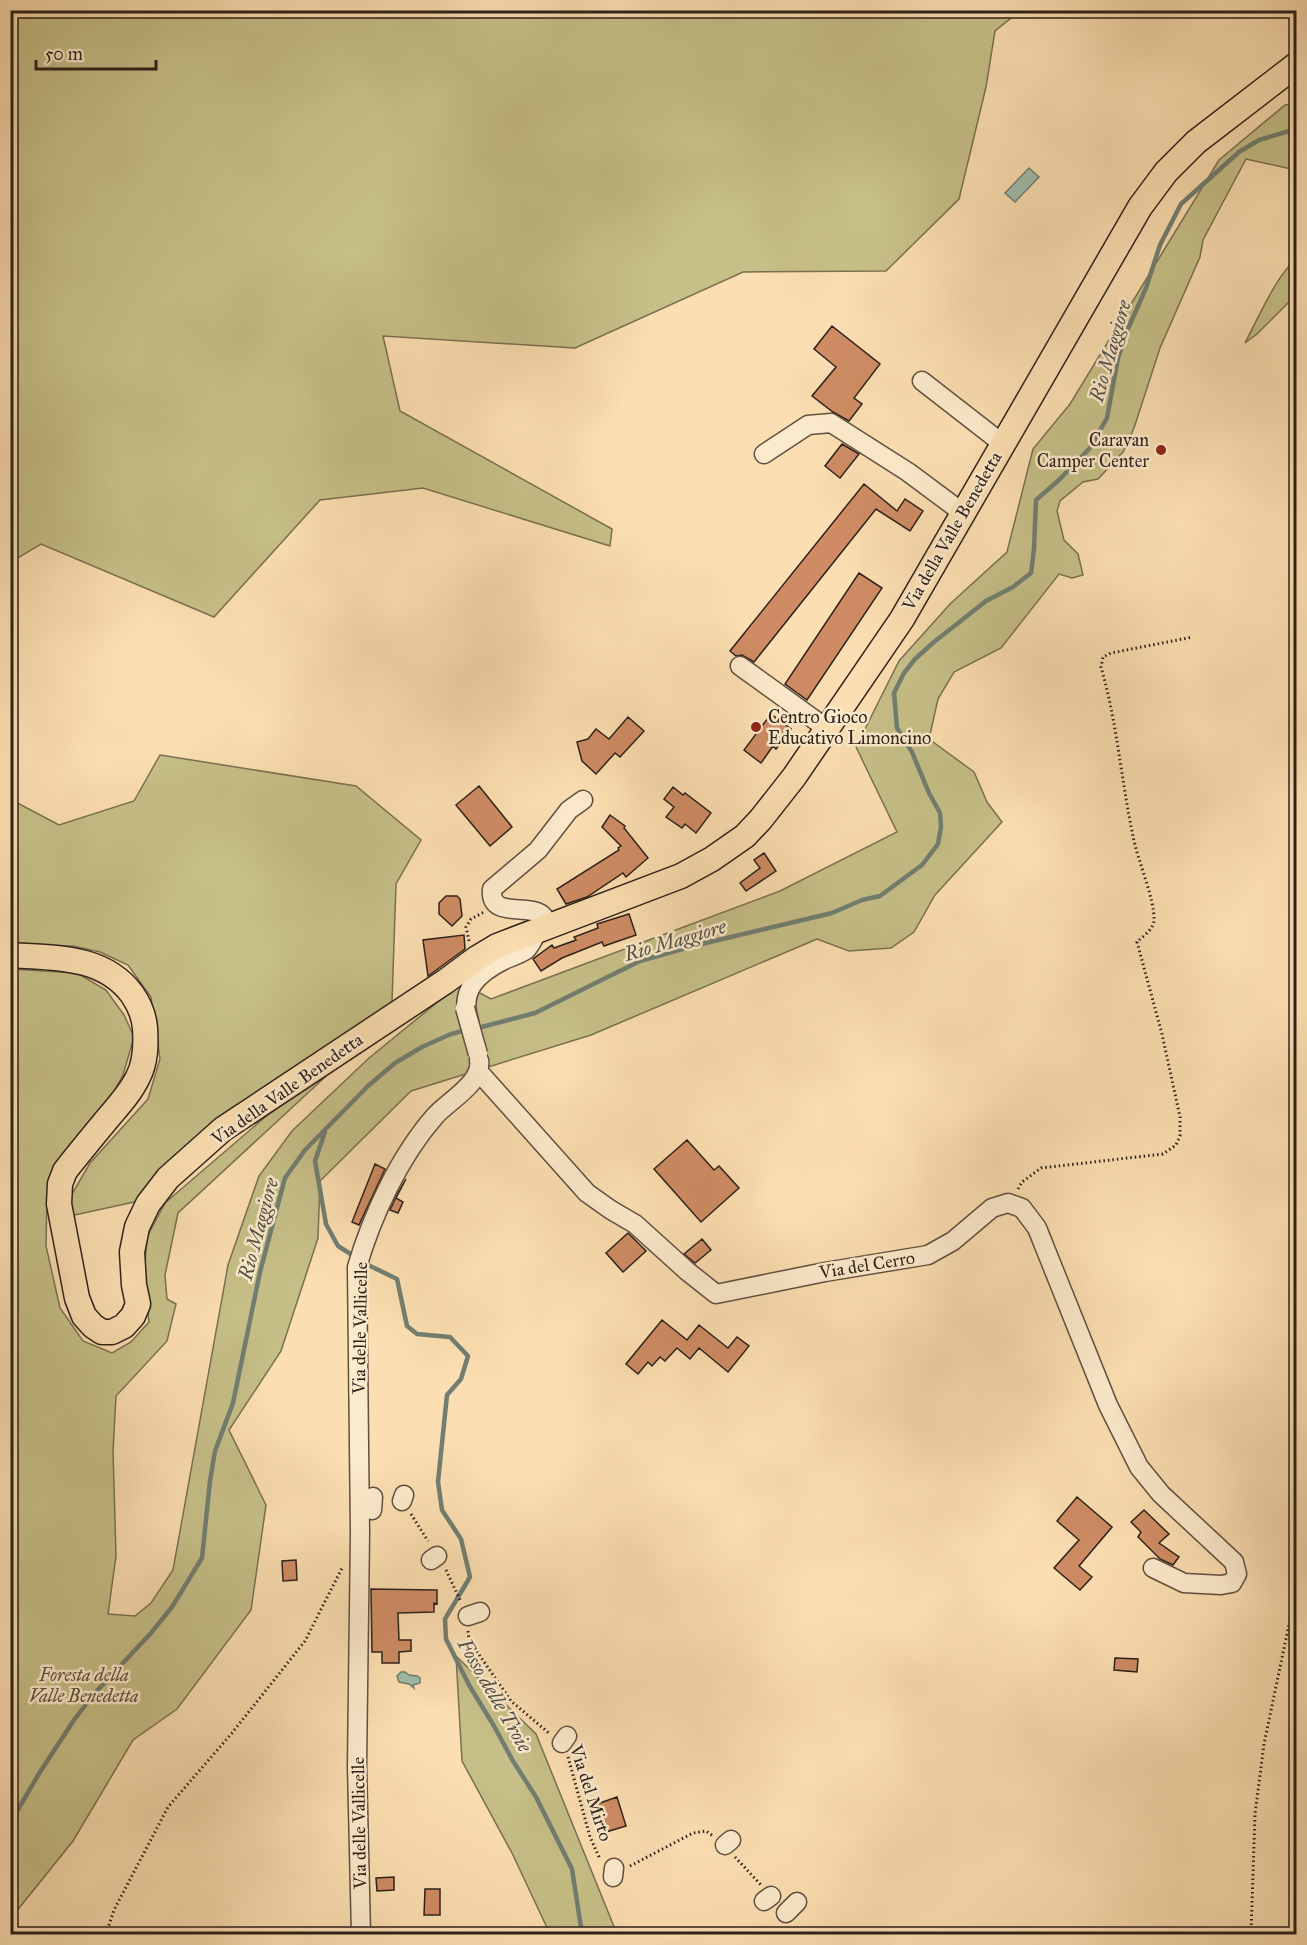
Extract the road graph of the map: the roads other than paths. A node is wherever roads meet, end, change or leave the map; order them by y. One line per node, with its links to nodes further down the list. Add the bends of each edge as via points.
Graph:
1 (1296, 65): 3 (main road, Via della Valle Benedetta, via 1196,142 1166,172 1140,207)
2 (922, 381): 3 (street)
3 (1003, 444): 5 (main road, Via della Valle Benedetta)
4 (764, 454): 5 (street, via 808,425 831,423)
5 (963, 513): 7 (main road, Via della Valle Benedetta, via 902,619)
6 (740, 666): 7 (street)
7 (826, 728): 9 (main road, Via della Valle Benedetta, via 794,777 745,836 681,876)
8 (576, 805): 9 (street, via 538,850 492,889 494,903 538,913 544,917)
9 (543, 928): 10 (main road, Via della Valle Benedetta, via 477,958 223,1129 168,1178 148,1204 137,1227 132,1251 138,1304 124,1326 112,1332 102,1332 93,1326 77,1298 58,1204 60,1184 65,1171 140,1075 146,1042 144,1020 127,988 101,968 67,958); 11 (street, bridge, via 526,950 494,965 472,983 467,993 465,1008 480,1064)
10 (10, 955)
11 (478, 1071): 12 (street, Via del Cerro, via 587,1193 635,1224 716,1293 928,1255 953,1241 992,1208 1008,1203 1022,1208 1037,1228 1108,1405 1139,1467 1161,1494 1234,1563 1237,1574 1232,1583 1221,1585 1184,1583); 13 (street, Via delle Vallicelle, via 415,1142 366,1236 357,1268)
12 (1153, 1568)
13 (361, 1935)

